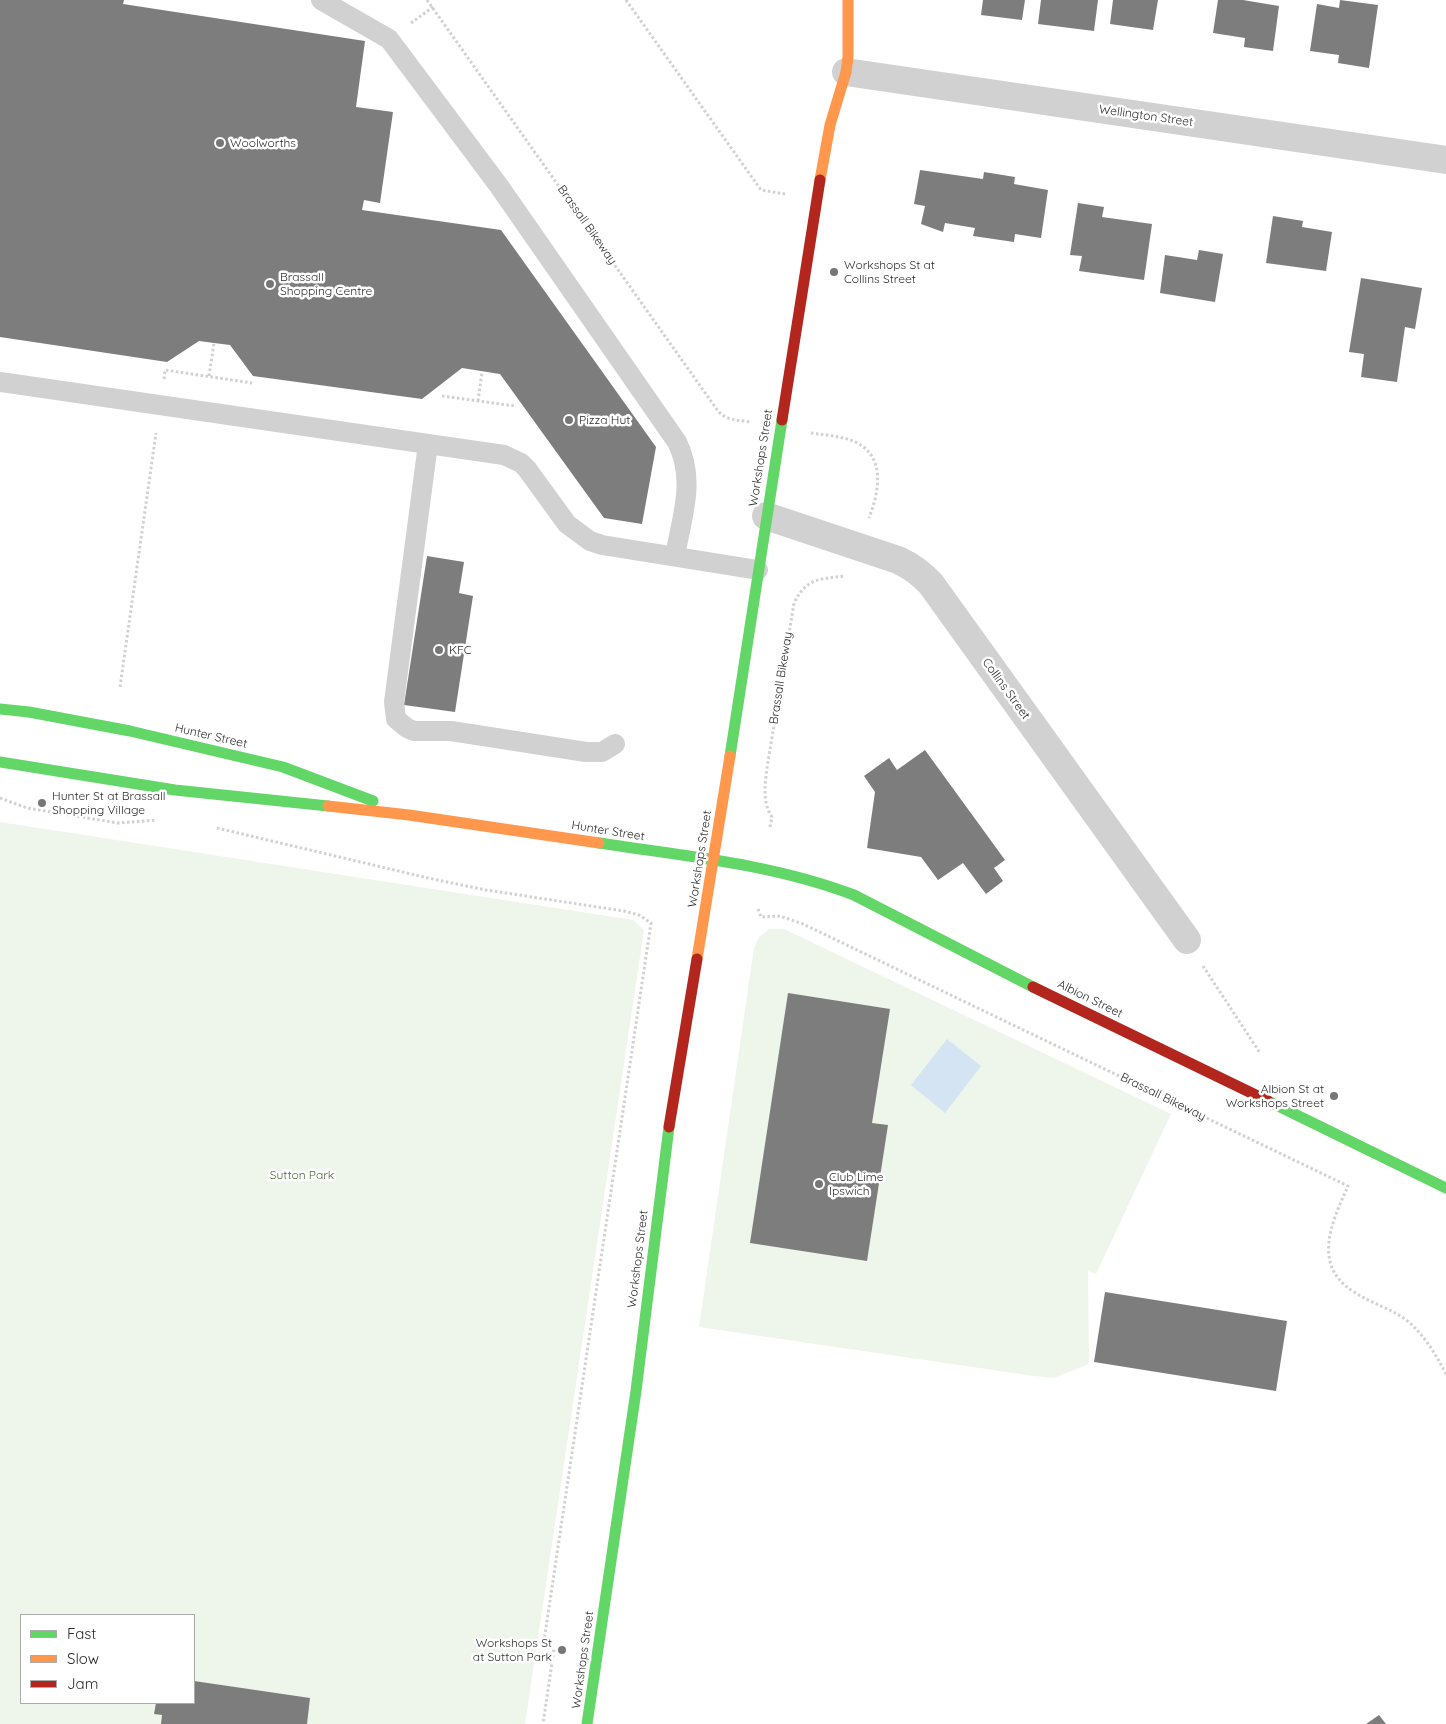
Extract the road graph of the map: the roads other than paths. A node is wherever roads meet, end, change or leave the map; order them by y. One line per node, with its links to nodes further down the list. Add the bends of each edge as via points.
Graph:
1 (321, 0): 8 (lane, via 389,39 499,186 677,442 688,478)
2 (848, 0): 3 (main road, Workshops Street)
3 (846, 72): 4 (street, Wellington Street); 7 (main road, Workshops Street, via 824,150)
4 (1446, 160)
5 (0, 382): 6 (lane)
6 (428, 444): 8 (lane, via 504,455 521,462 567,524 590,541); 11 (lane, via 394,702 396,719 414,731 451,730 586,752 602,752)
7 (766, 516): 9 (main road, Workshops Street); 15 (street, Collins Street, via 898,560 931,584)
8 (675, 556): 9 (lane)
9 (758, 570): 14 (main road, Workshops Street)
10 (0, 709): 13 (main road, Hunter Street, via 130,731 283,767)
11 (615, 744)
12 (0, 762): 13 (main road, Hunter Street, via 175,790)
13 (410, 815): 14 (main road, Hunter Street)
14 (714, 860): 16 (main road, Albion Street, via 793,874 854,895 1024,982); 17 (main road, Workshops Street, via 667,1140 636,1390)
15 (1187, 940)
16 (1446, 1188)
17 (587, 1724)

